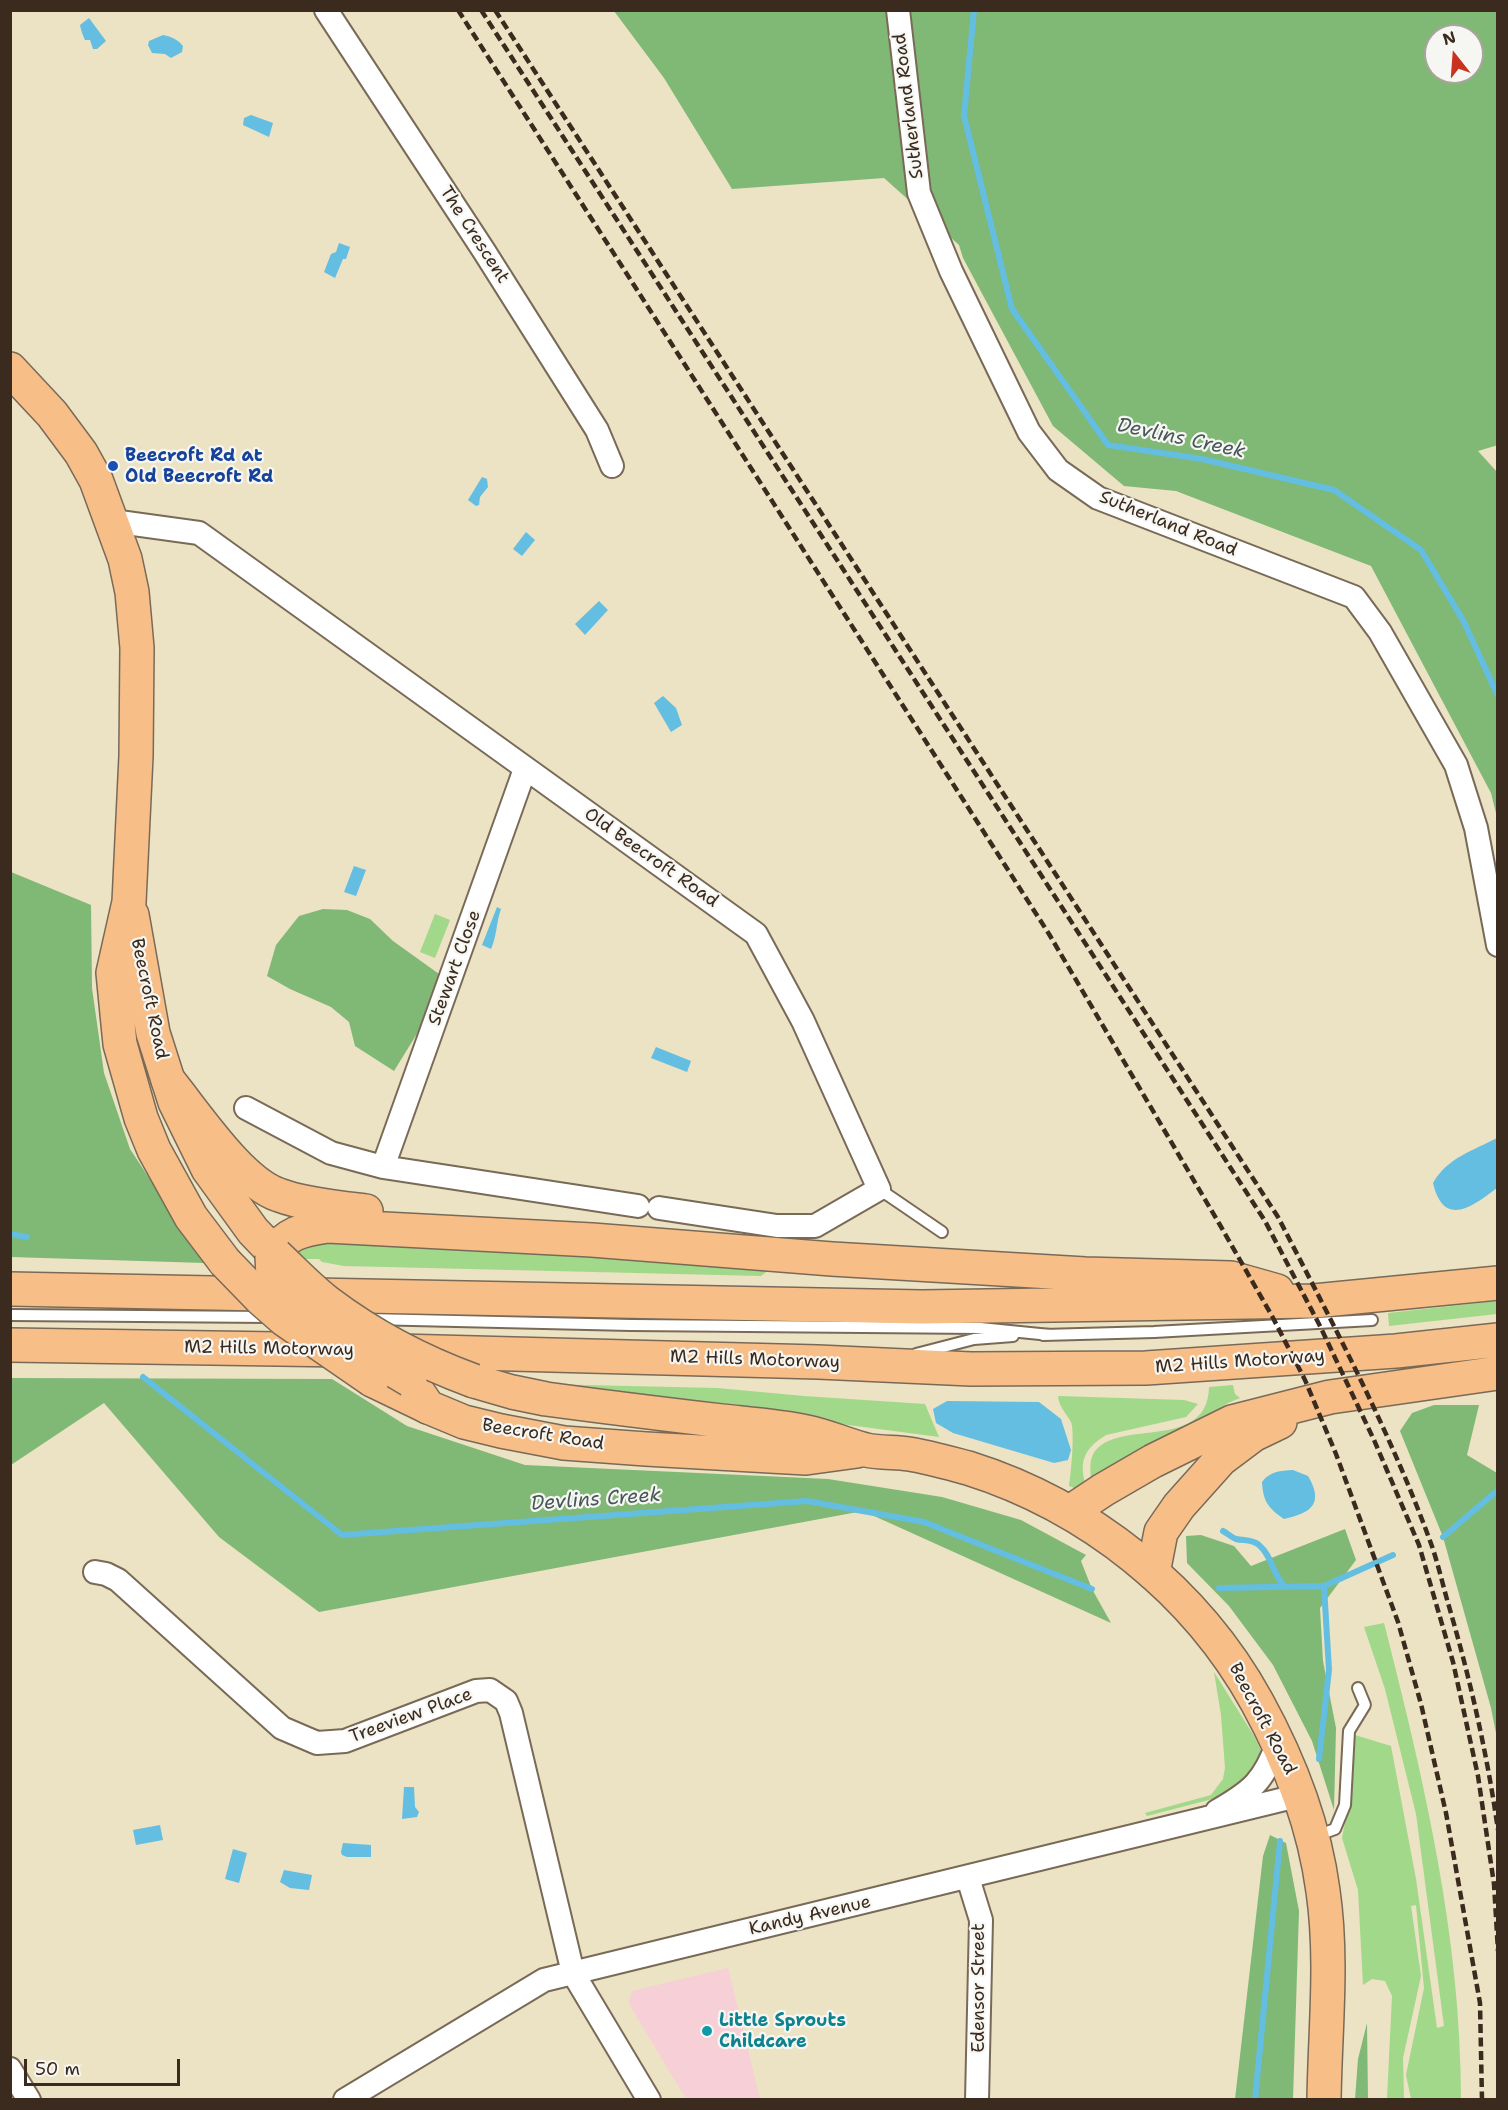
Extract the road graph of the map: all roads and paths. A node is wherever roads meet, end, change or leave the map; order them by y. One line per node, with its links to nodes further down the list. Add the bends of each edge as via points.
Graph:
1 (326, 10): 4 (street, The Crescent, via 591,420)
2 (898, 10): 8 (street, Sutherland Road, via 919,193 951,271 1029,432 1058,470 1098,498 1354,597 1380,632 1456,765 1476,828)
3 (10, 369): 5 (main road, Beecroft Road, via 68,433 96,480)
4 (612, 466)
5 (112, 521): 6 (street, Old Beecroft Road, via 199,533); 7 (main road, Beecroft Road, via 132,592 137,648)
6 (525, 769): 11 (street, Stewart Close); 12 (street, Old Beecroft Road, via 756,934 803,1021)
7 (129, 902): 9 (main road, Beecroft Road, via 153,1033); 27 (main road, Beecroft Road, bridge, via 113,973 120,1044 154,1150 191,1217 225,1262 285,1320 372,1380)
8 (1497, 945)
9 (168, 1080): 14 (main road, via 243,1173 279,1195 340,1208 560,1232); 15 (main road, Beecroft Road, via 208,1169)
10 (246, 1108): 11 (street, via 331,1153)
11 (383, 1167): 12 (street, via 777,1226 815,1226)
12 (879, 1189): 13 (lane)
13 (942, 1232)
14 (592, 1240): 15 (main road, via 328,1226 299,1231 283,1241); 18 (main road, via 832,1259 1231,1278)
15 (274, 1254): 27 (main road, bridge, via 273,1278 295,1304 353,1346 410,1380); 28 (main road, Beecroft Road, bridge, via 326,1301 388,1343 474,1381 546,1398 807,1431)
16 (1497, 1283): 18 (main road)
17 (10, 1289): 18 (main road, via 922,1307)
18 (1314, 1301)
19 (10, 1315): 21 (lane, via 980,1328)
20 (1372, 1320): 21 (lane)
21 (1050, 1335): 24 (lane, via 974,1339)
22 (1496, 1340): 24 (main road, M2 Hills Motorway, via 1182,1367 971,1369)
23 (10, 1345): 24 (main road, M2 Hills Motorway, via 483,1352)
24 (872, 1364)
25 (1487, 1375): 26 (main road)
26 (1330, 1397): 29 (main road, via 1233,1422 1153,1461); 31 (main road, via 1253,1435 1221,1459 1161,1532)
27 (428, 1407): 28 (main road, Beecroft Road, via 464,1422 564,1443 806,1458)
28 (868, 1450): 29 (main road, Beecroft Road, via 910,1454 969,1469)
29 (1070, 1512): 31 (main road, Beecroft Road)
30 (95, 1572): 38 (street, Treeview Place, via 118,1580 282,1728 317,1743 345,1741 476,1691 498,1694 511,1713)
31 (1153, 1573): 33 (main road, Beecroft Road, via 1226,1652)
32 (1358, 1688): 36 (lane, via 1365,1706 1349,1731 1345,1805 1335,1829)
33 (1278, 1742): 34 (main road, Beecroft Road); 35 (street, via 1260,1780 1236,1800)
34 (1301, 1796): 35 (street, Kandy Avenue); 36 (main road, Beecroft Road)
35 (1197, 1822): 37 (street, Kandy Avenue)
36 (1313, 1837): 44 (main road, Beecroft Road, via 1327,1927)
37 (969, 1878): 38 (street, Kandy Avenue); 43 (street, Edensor Street, via 981,1920)
38 (573, 1973): 41 (street, Kandy Avenue, via 544,1980); 42 (street, Treeview Place)
39 (10, 2069): 40 (street)
40 (29, 2100)
41 (345, 2100)
42 (649, 2100)
43 (977, 2100)
44 (1324, 2100)

